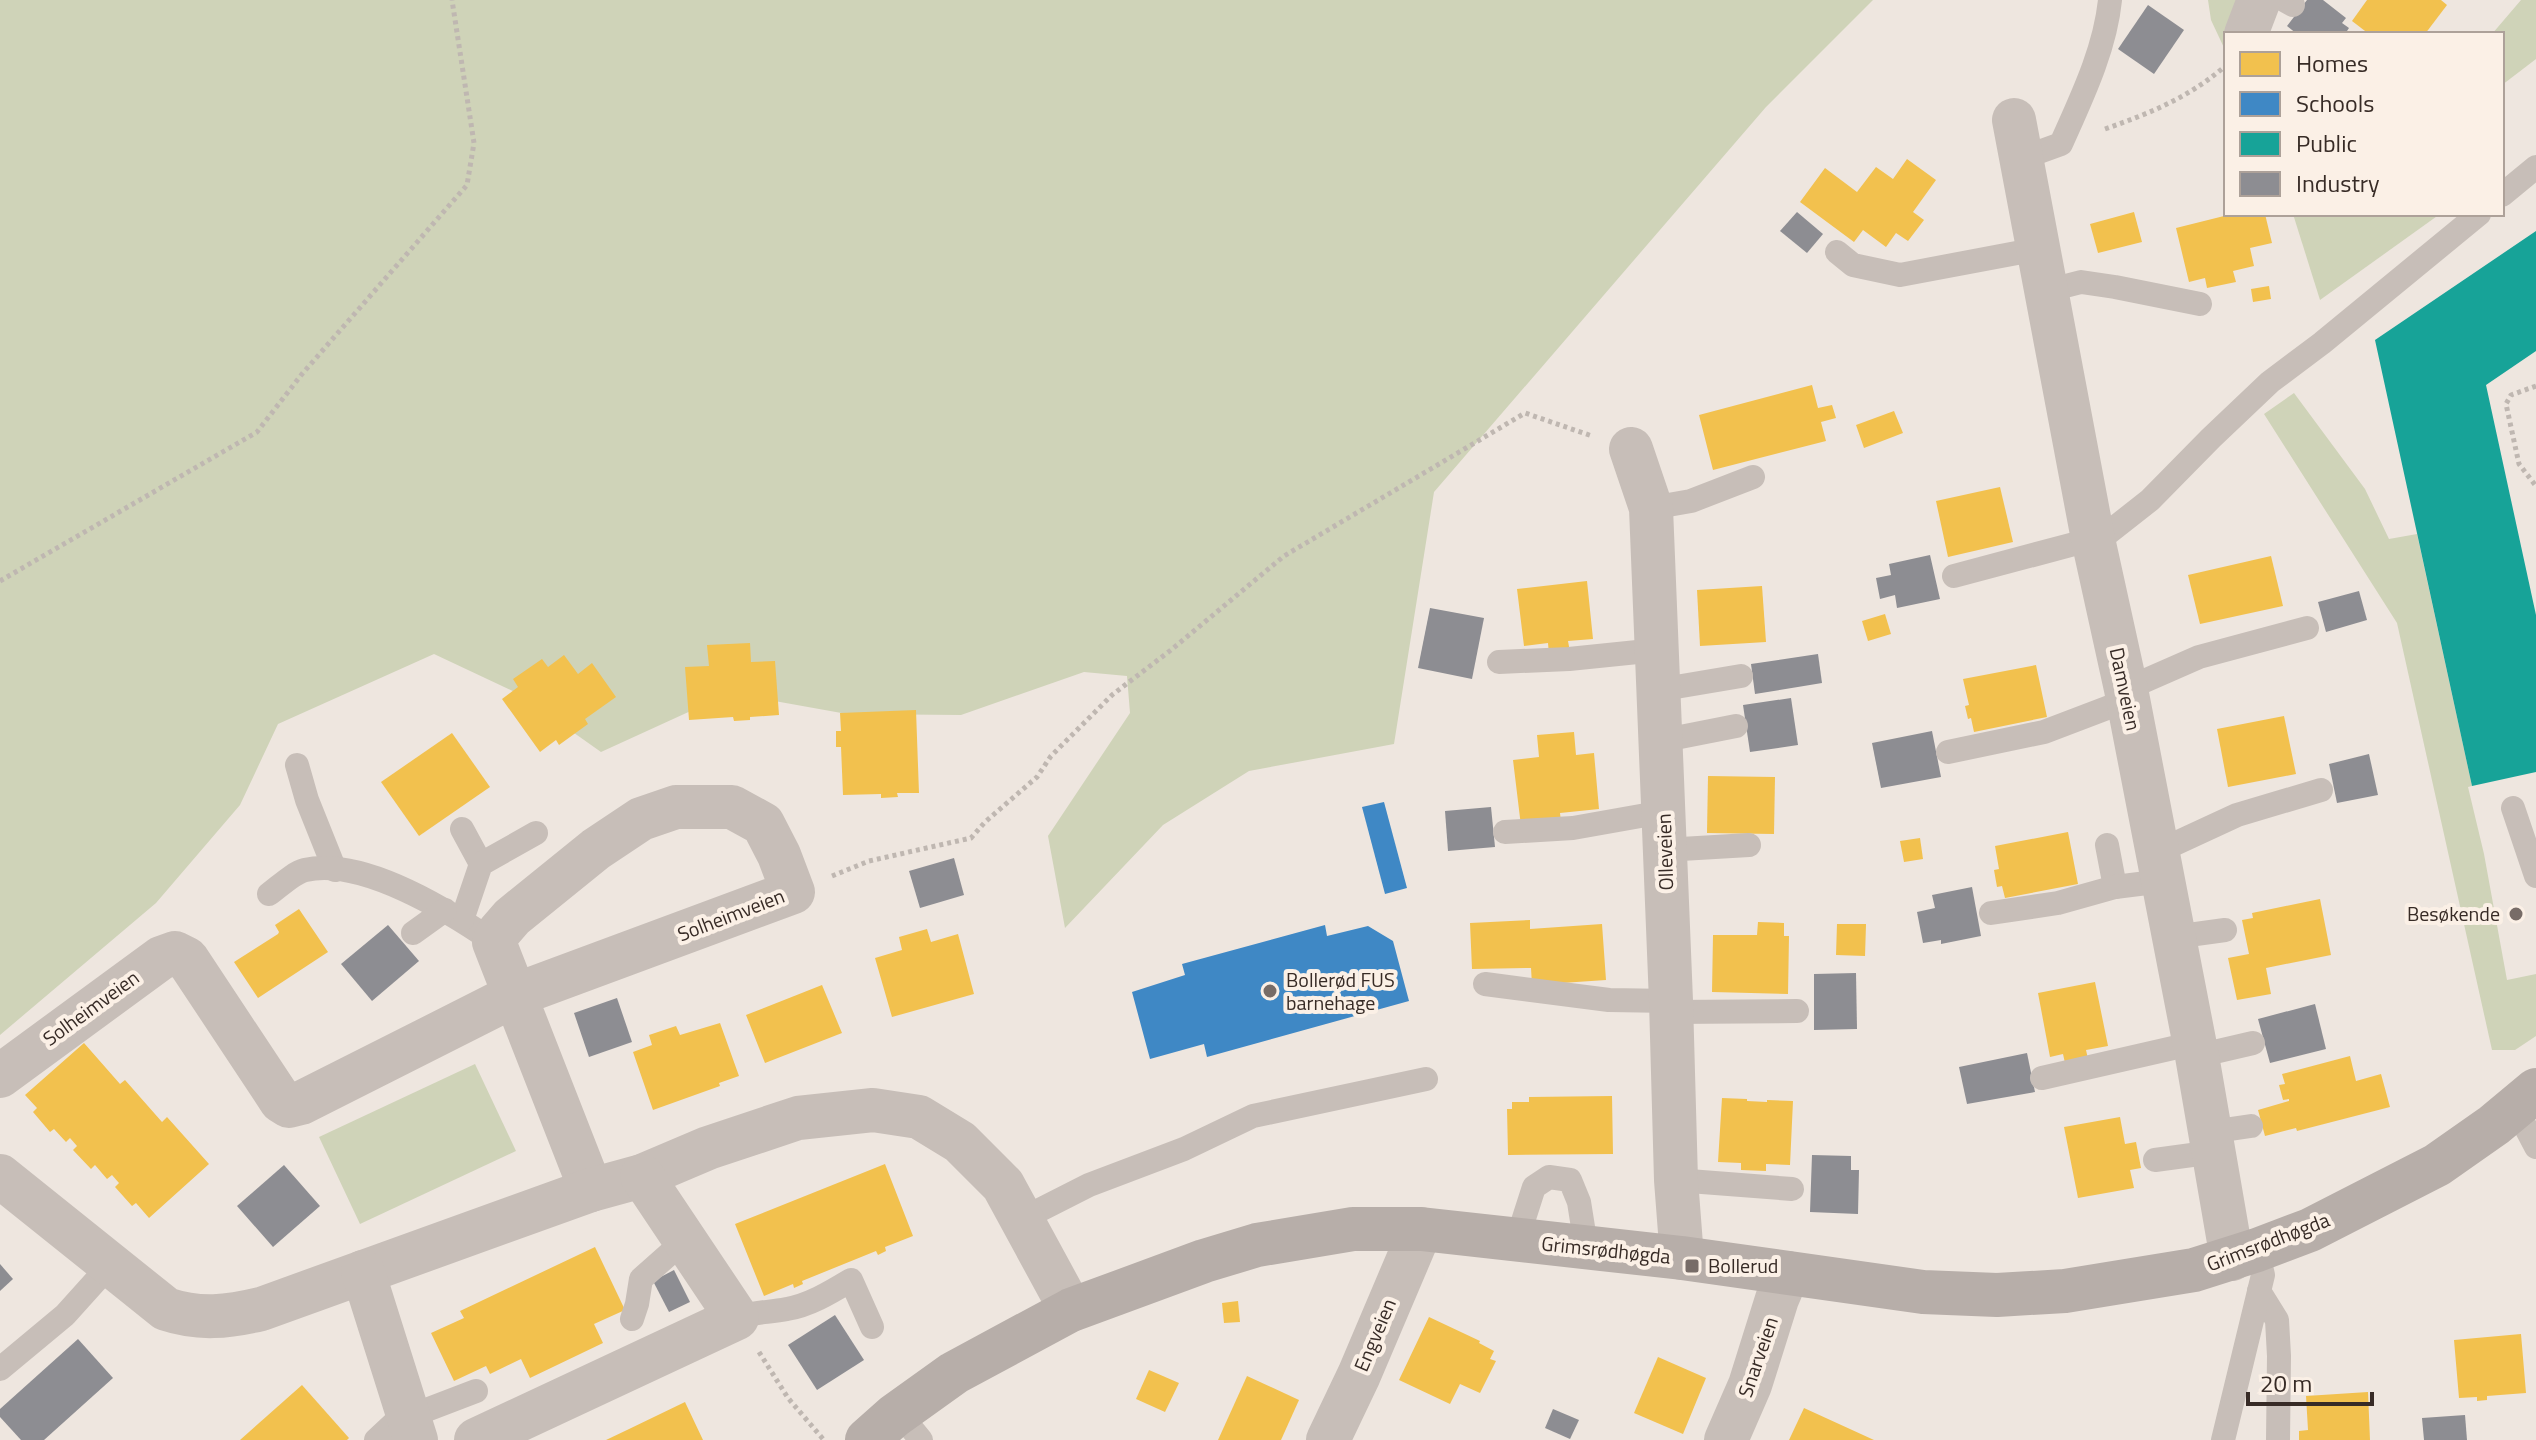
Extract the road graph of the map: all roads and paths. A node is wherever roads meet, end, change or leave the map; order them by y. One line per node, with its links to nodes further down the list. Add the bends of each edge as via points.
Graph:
1 (452, 0): 21 (path, via 474,143 467,185 257,432)
2 (2110, 0): 6 (lane, via 2098,53)
3 (2279, 2): 4 (street)
4 (2248, 32)
5 (2224, 66): 6 (path, via 2166,107)
6 (2032, 141): 10 (street, Damveien)
7 (2536, 167): 8 (lane)
8 (2504, 193)
9 (2477, 216): 19 (lane, via 2270,382 2150,500)
10 (2038, 249): 11 (lane, via 1900,275 1853,265); 12 (street, Damveien)
11 (1837, 252)
12 (2046, 291): 13 (lane, via 2081,282); 19 (street, Damveien)
13 (2200, 304)
14 (2536, 386): 17 (path, via 2511,395 2506,404 2519,464)
15 (1631, 449): 18 (street, Olleveien); 44 (path, via 1525,413 1284,556 1112,695 1037,777 971,838 869,861)
16 (1753, 477): 18 (lane, via 1691,501)
17 (2536, 486)
18 (1651, 508): 24 (street, Olleveien)
19 (2094, 542): 20 (lane); 26 (street, Damveien)
20 (1954, 576)
21 (0, 581)
22 (2307, 628): 26 (lane, via 2199,657)
23 (1499, 662): 24 (lane, via 1569,659)
24 (1658, 670): 25 (lane); 28 (street, Olleveien)
25 (1741, 676)
26 (2127, 695): 29 (lane, via 2044,732); 40 (street, Damveien)
27 (1736, 726): 28 (lane)
28 (1660, 741): 34 (street, Olleveien)
29 (1948, 752)
30 (297, 765): 41 (lane)
31 (2321, 790): 40 (lane, via 2237,815)
32 (2513, 808): 42 (lane)
33 (462, 829): 39 (lane)
34 (1664, 831): 35 (lane); 37 (lane); 53 (street, Olleveien)
35 (1505, 832)
36 (536, 833): 39 (lane)
37 (1749, 845)
38 (2107, 845): 43 (lane)
39 (481, 864): 47 (lane)
40 (2160, 867): 43 (lane); 50 (street, Damveien)
41 (335, 870): 45 (lane, via 303,870); 47 (lane, via 395,885)
42 (2536, 876)
43 (2115, 887): 46 (lane)
44 (793, 892): 47 (street, Solheimveien, via 763,824 732,807 676,807 641,819 596,849 499,932); 52 (street, Solheimveien)
45 (269, 894)
46 (1991, 913)
47 (467, 924): 49 (lane); 52 (street)
48 (2225, 930): 50 (lane)
49 (413, 933)
50 (2174, 937): 56 (street, Damveien)
51 (1485, 984): 53 (lane)
52 (515, 995): 57 (street, Solheimveien, via 289,1106 187,959 175,953); 68 (street)
53 (1671, 1006): 54 (lane); 66 (street, Olleveien)
54 (1797, 1011)
55 (2253, 1043): 56 (lane)
56 (2196, 1050): 58 (lane); 61 (street, Damveien)
57 (0, 1076)
58 (2042, 1078)
59 (1426, 1079): 69 (lane, via 1253,1116)
60 (2526, 1099): 62 (lane); 76 (main road, Grimsrødhøgda, via 2437,1165)
61 (2225, 1136): 63 (lane); 76 (street, Damveien)
62 (2536, 1147)
63 (2155, 1160)
64 (642, 1176): 68 (street); 69 (street, via 798,1118 873,1110 919,1117 960,1142 1003,1185); 71 (street)
65 (1, 1177): 75 (street)
66 (1676, 1180): 67 (lane); 74 (street, Olleveien)
67 (1792, 1189)
68 (591, 1190): 77 (street)
69 (1022, 1219): 79 (street)
70 (1421, 1229): 72 (main road, Grimsrødhøgda); 79 (main road, Grimsrødhøgda, via 1353,1229 1257,1245); 89 (street, Engveien)
71 (685, 1240): 80 (street); 81 (lane, via 641,1279)
72 (1517, 1240): 73 (main road, Grimsrødhøgda); 73 (lane, via 1534,1187 1549,1177 1570,1180)
73 (1586, 1246): 74 (main road, Grimsrødhøgda)
74 (1682, 1258): 78 (main road, Grimsrødhøgda)
75 (110, 1265): 77 (street, via 166,1309 208,1317 261,1309); 83 (lane, via 65,1315)
76 (2250, 1267): 78 (main road, Grimsrødhøgda, via 1997,1295 1923,1292); 91 (lane); 92 (lane, via 2277,1320)
77 (363, 1272): 85 (street)
78 (1788, 1273): 90 (street, Snarveien)
79 (1071, 1310): 86 (main road, Grimsrødhøgda, via 954,1373)
80 (737, 1318): 82 (lane, via 816,1300 851,1280); 87 (path, via 788,1398); 88 (street)
81 (632, 1319)
82 (872, 1327)
83 (0, 1369)
84 (476, 1391): 85 (lane)
85 (401, 1427)
86 (896, 1431)
87 (823, 1439)
88 (476, 1440)
89 (1328, 1440)
90 (1726, 1440)
91 (2223, 1440)
92 (2278, 1440)

